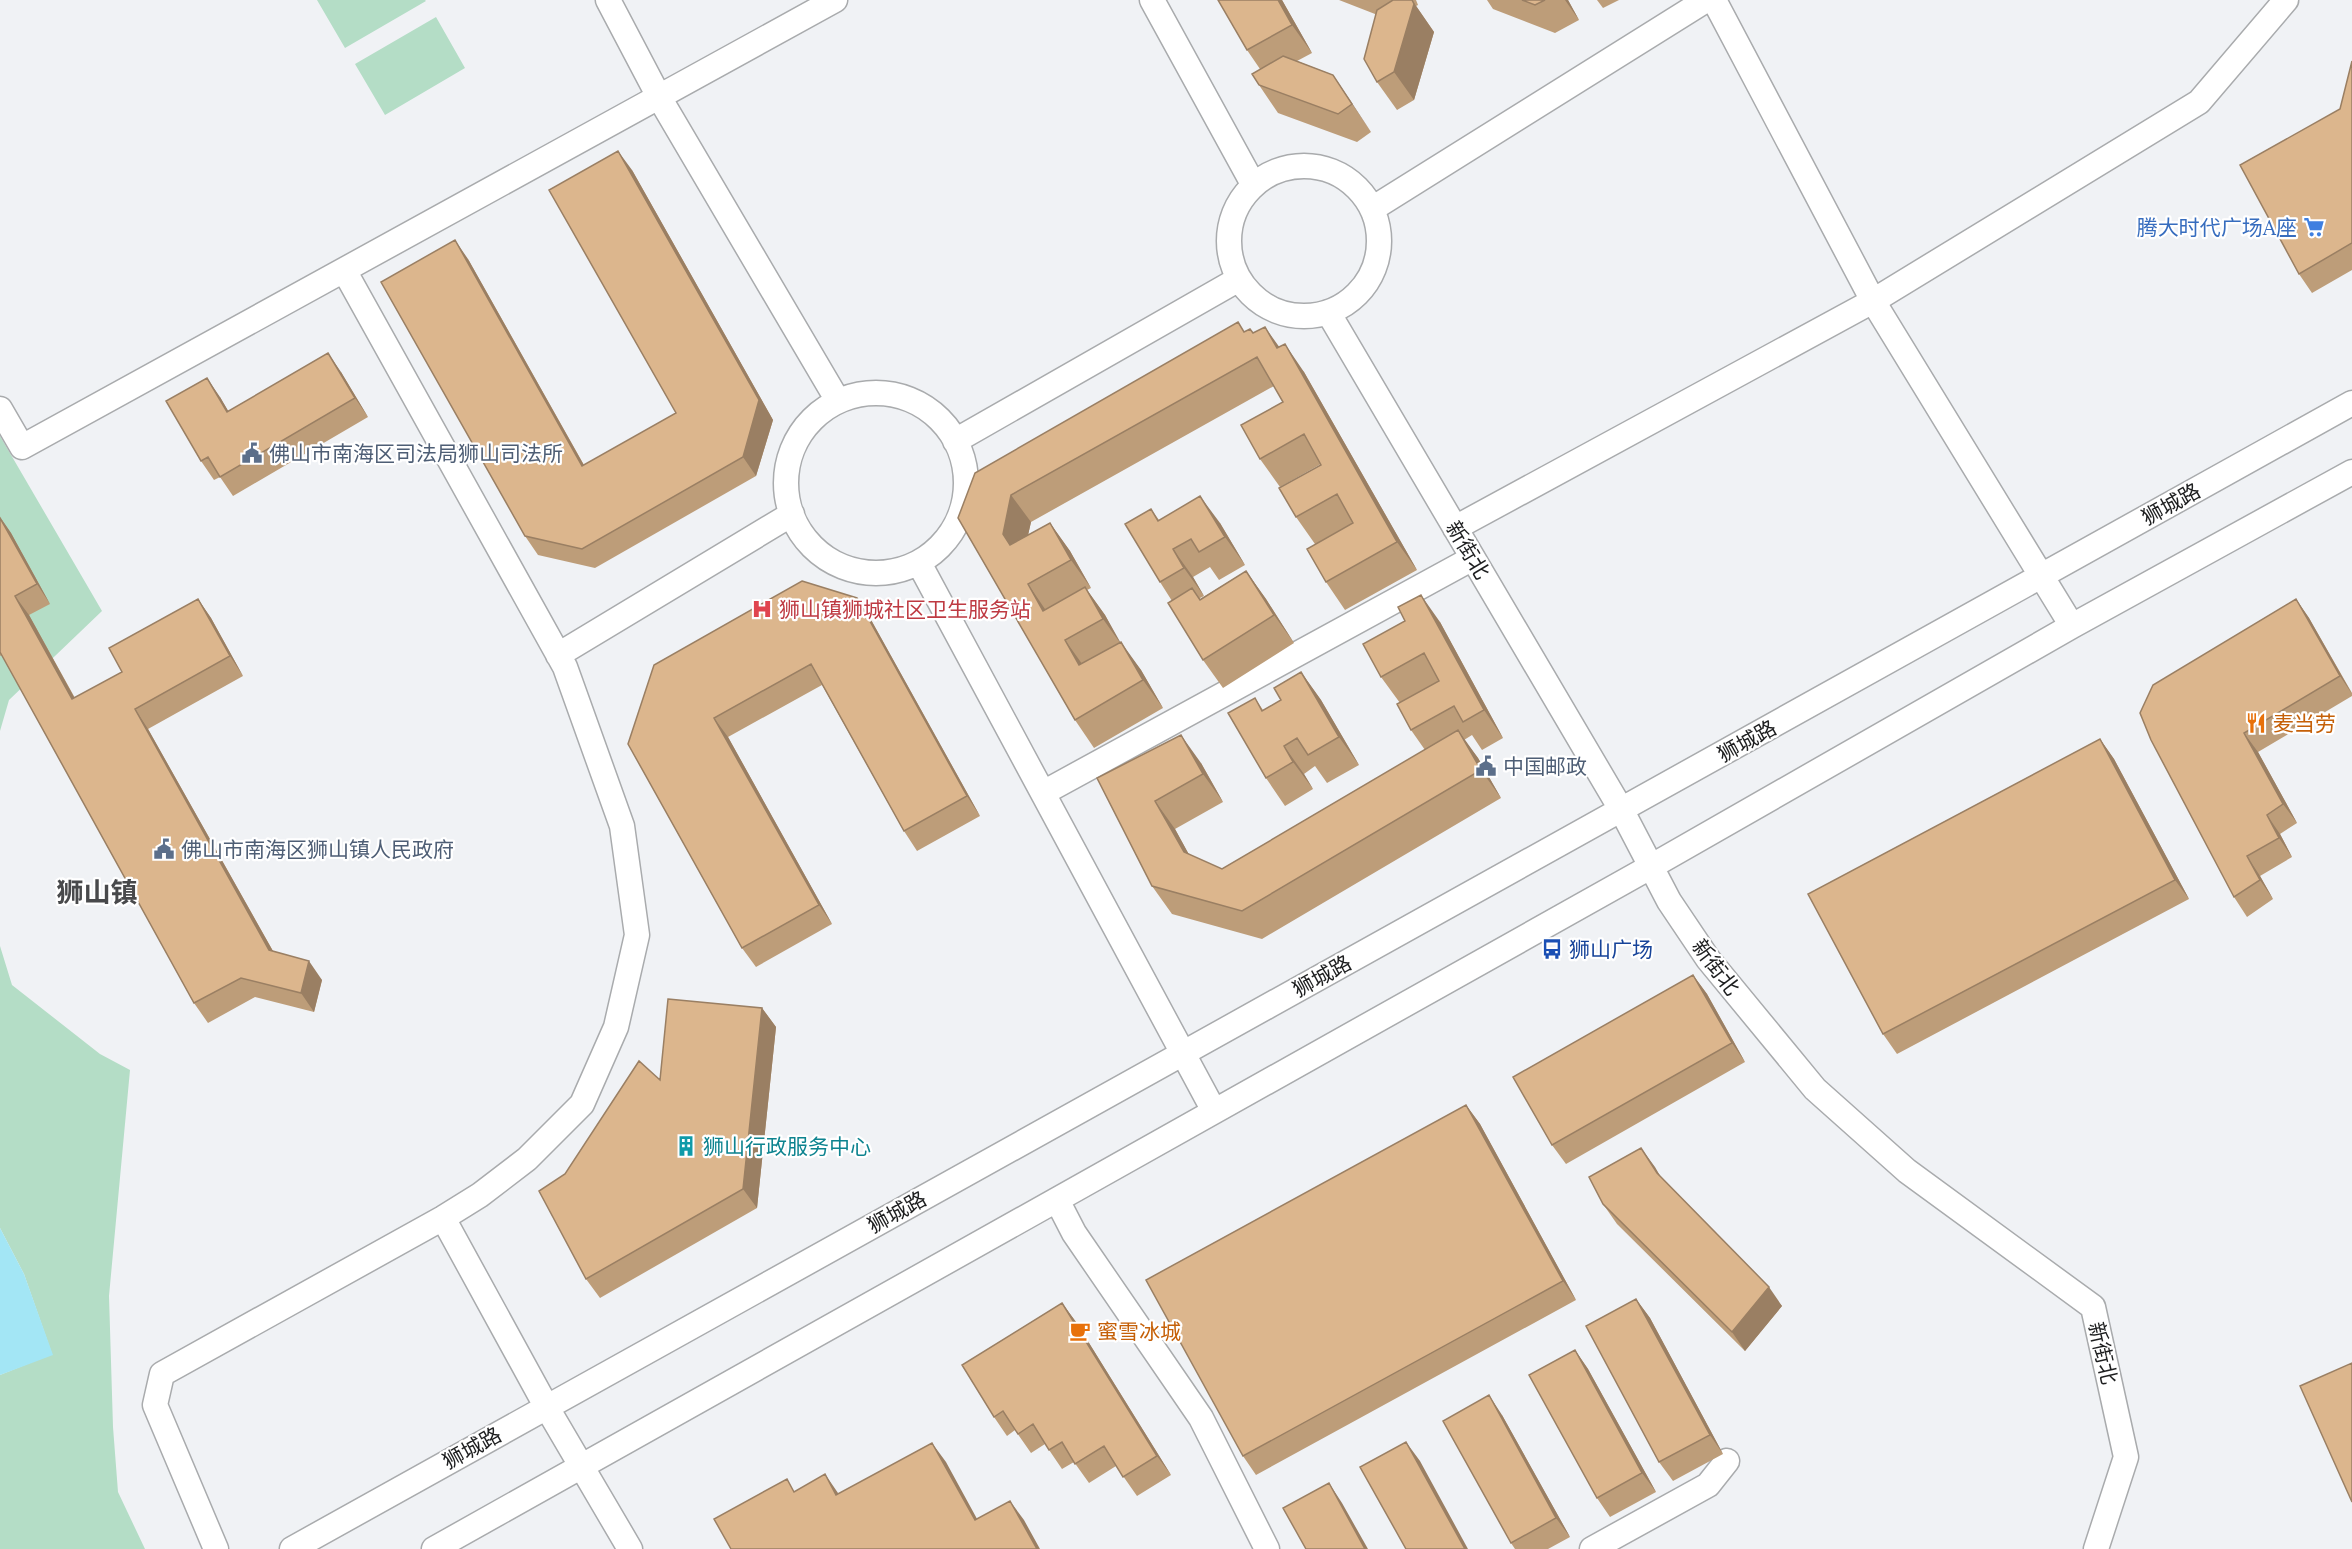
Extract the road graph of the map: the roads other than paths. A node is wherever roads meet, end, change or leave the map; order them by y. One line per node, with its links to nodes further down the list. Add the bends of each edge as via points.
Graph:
1 (608, 0): 7 (street)
2 (835, 0): 7 (street)
3 (1152, 0): 8 (street)
4 (1706, 0): 9 (street)
5 (1714, 0): 12 (street)
6 (2286, 0): 12 (street, via 2199,102)
7 (659, 98): 10 (street); 14 (street)
8 (1253, 184): 9 (street, via 1276,171 1301,165 1327,169 1351,181); 11 (street, via 1237,205 1230,228 1230,254)
9 (1372, 209): 13 (street, via 1380,248 1373,273 1359,295)
10 (344, 270): 16 (street, via 22,447); 25 (street)
11 (1239, 279): 13 (street, via 1256,299 1285,315 1311,317); 17 (street)
12 (1873, 301): 20 (street); 23 (street)
13 (1328, 312): 20 (street, 新街北)
14 (838, 401): 17 (street, via 868,393 899,396 928,410); 19 (street, via 812,419 794,444 787,464 786,496)
15 (2352, 403): 23 (street, 狮城路)
16 (0, 409)
17 (954, 441): 22 (street, via 961,455 966,486 960,517 944,543)
18 (2352, 472): 24 (street)
19 (792, 514): 22 (street, via 796,526 815,550 842,567 890,573); 25 (street)
20 (1455, 528): 21 (street, 新街北)
21 (1473, 558): 26 (street); 27 (street, 新街北)
22 (919, 563): 26 (street)
23 (2043, 576): 24 (street); 27 (street, 狮城路)
24 (2072, 626): 28 (street)
25 (558, 655): 32 (street, via 622,826 637,935 616,1027 582,1104 527,1160)
26 (1043, 793): 29 (street)
27 (1622, 811): 28 (street, 新街北); 29 (street, 狮城路)
28 (1652, 866): 30 (street); 42 (street, 新街北, via 1708,959 1815,1089 1907,1172 2093,1307 2126,1457)
29 (1184, 1053): 30 (street); 33 (street, 狮城路)
30 (1214, 1111): 31 (street)
31 (1057, 1200): 35 (street); 40 (street, via 1074,1233 1201,1418)
32 (442, 1218): 33 (street); 36 (street, via 162,1374 155,1405)
33 (546, 1406): 35 (street); 37 (street, 狮城路)
34 (1727, 1461): 41 (street, via 1708,1485)
35 (582, 1466): 38 (street); 39 (street)
36 (216, 1549)
37 (292, 1549)
38 (434, 1549)
39 (630, 1549)
40 (1266, 1549)
41 (1592, 1549)
42 (2096, 1549)

